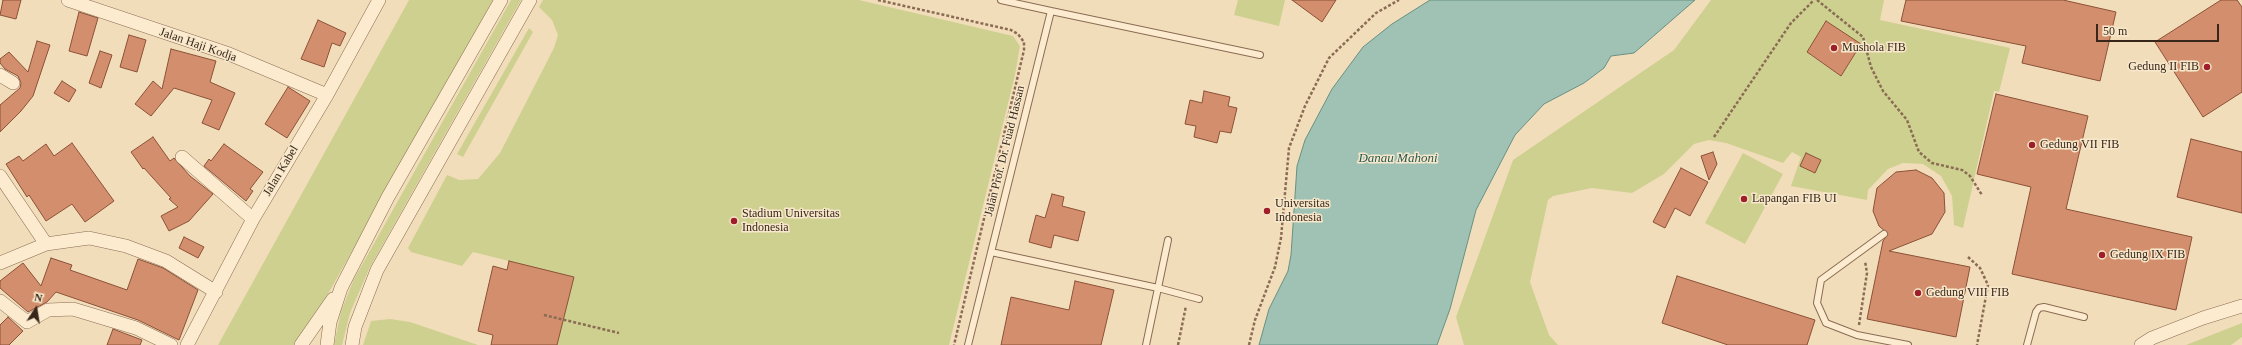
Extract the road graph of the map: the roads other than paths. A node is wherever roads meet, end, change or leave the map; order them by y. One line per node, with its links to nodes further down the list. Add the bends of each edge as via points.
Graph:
1 (68, 0): 12 (street, Jalan Haji Kodja, via 229,54)
2 (379, 0): 12 (street, Jalan Kabel)
3 (501, 0): 21 (street, via 388,197)
4 (530, 0): 32 (street, via 377,270 355,327)
5 (1001, 0): 7 (lane)
6 (1035, 0): 7 (lane)
7 (1034, 7): 8 (lane)
8 (1051, 11): 9 (lane); 19 (lane, Jalan Prof. Dr. Fuad Hassan)
9 (1260, 55)
10 (0, 75): 11 (street)
11 (13, 83)
12 (327, 95): 15 (street, Jalan Kabel)
13 (182, 157): 15 (street)
14 (0, 176): 18 (street)
15 (253, 219): 23 (street, Jalan Kabel)
16 (1884, 234): 35 (lane, via 1821,280 1817,303 1826,323 1857,335)
17 (1168, 240): 22 (lane)
18 (46, 244): 20 (street); 23 (street, via 89,238 126,246 166,261)
19 (991, 252): 22 (lane); 33 (lane, Jalan Prof. Dr. Fuad Hassan)
20 (0, 263)
21 (341, 288): 30 (street); 31 (street, via 330,322)
22 (1158, 288): 24 (lane); 34 (lane)
23 (216, 292): 29 (street, Jalan Kabel)
24 (1199, 299)
25 (0, 301): 28 (street, via 27,322 48,310 73,309 136,328)
26 (2242, 306): 37 (street, via 2203,318 2152,338)
27 (2084, 317): 36 (lane, via 2039,308)
28 (171, 345)
29 (187, 345)
30 (301, 345)
31 (327, 345)
32 (352, 345)
33 (968, 345)
34 (1146, 345)
35 (1908, 345)
36 (2027, 345)
37 (2141, 345)

